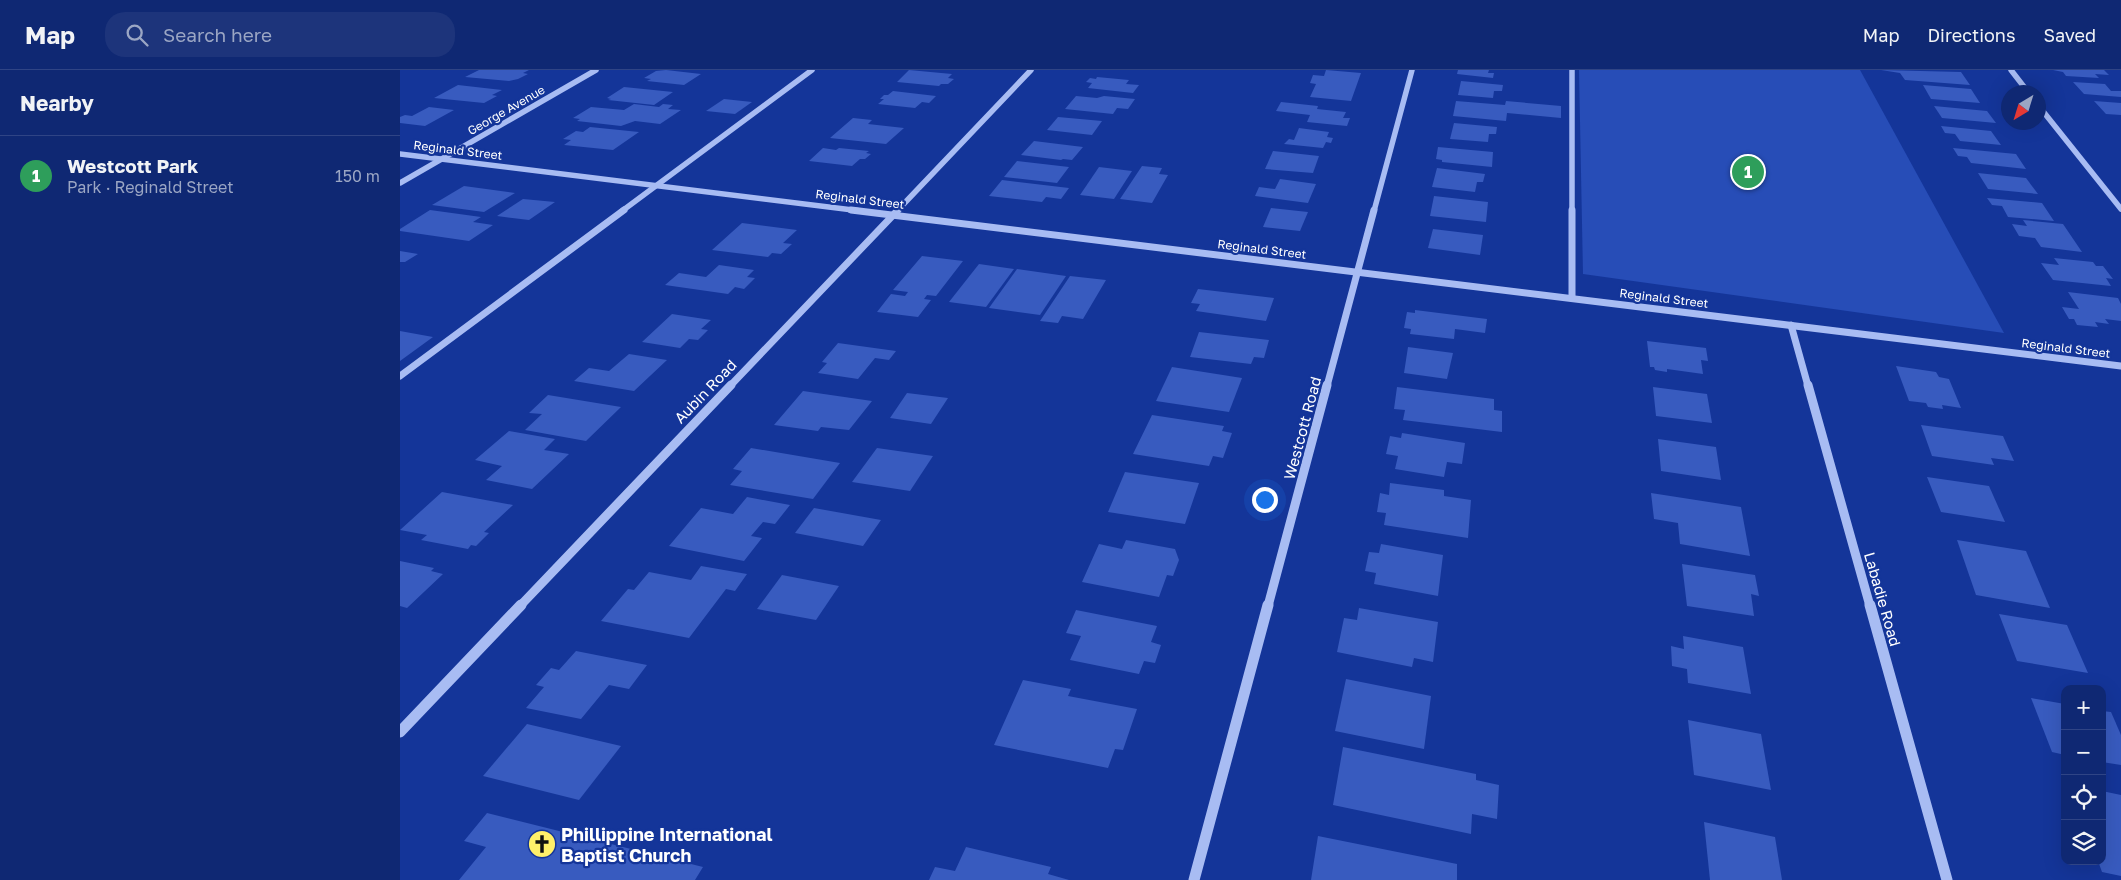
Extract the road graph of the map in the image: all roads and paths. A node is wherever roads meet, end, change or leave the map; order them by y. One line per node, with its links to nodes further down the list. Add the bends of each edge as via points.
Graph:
1 (596, 70): 10 (street, George Avenue)
2 (812, 70): 12 (street)
3 (1031, 70): 14 (street, Aubin Road)
4 (1412, 70): 15 (street, Westcott Road)
5 (1572, 70): 16 (street)
6 (2010, 70): 7 (street)
7 (2022, 85)
8 (2046, 115): 13 (street)
9 (400, 154): 10 (street, Reginald Street)
10 (441, 159): 11 (street, George Avenue); 12 (street, Reginald Street)
11 (400, 183)
12 (657, 186): 14 (street, Reginald Street); 19 (street)
13 (2121, 208)
14 (893, 215): 15 (street, Reginald Street); 20 (street, Aubin Road)
15 (1358, 272): 16 (street, Reginald Street); 21 (street, Westcott Road)
16 (1572, 298): 17 (street, Reginald Street)
17 (1791, 326): 18 (street, Reginald Street); 22 (street, Labadie Road)
18 (2121, 366)
19 (400, 376)
20 (400, 732)
21 (1194, 880)
22 (1947, 880)

